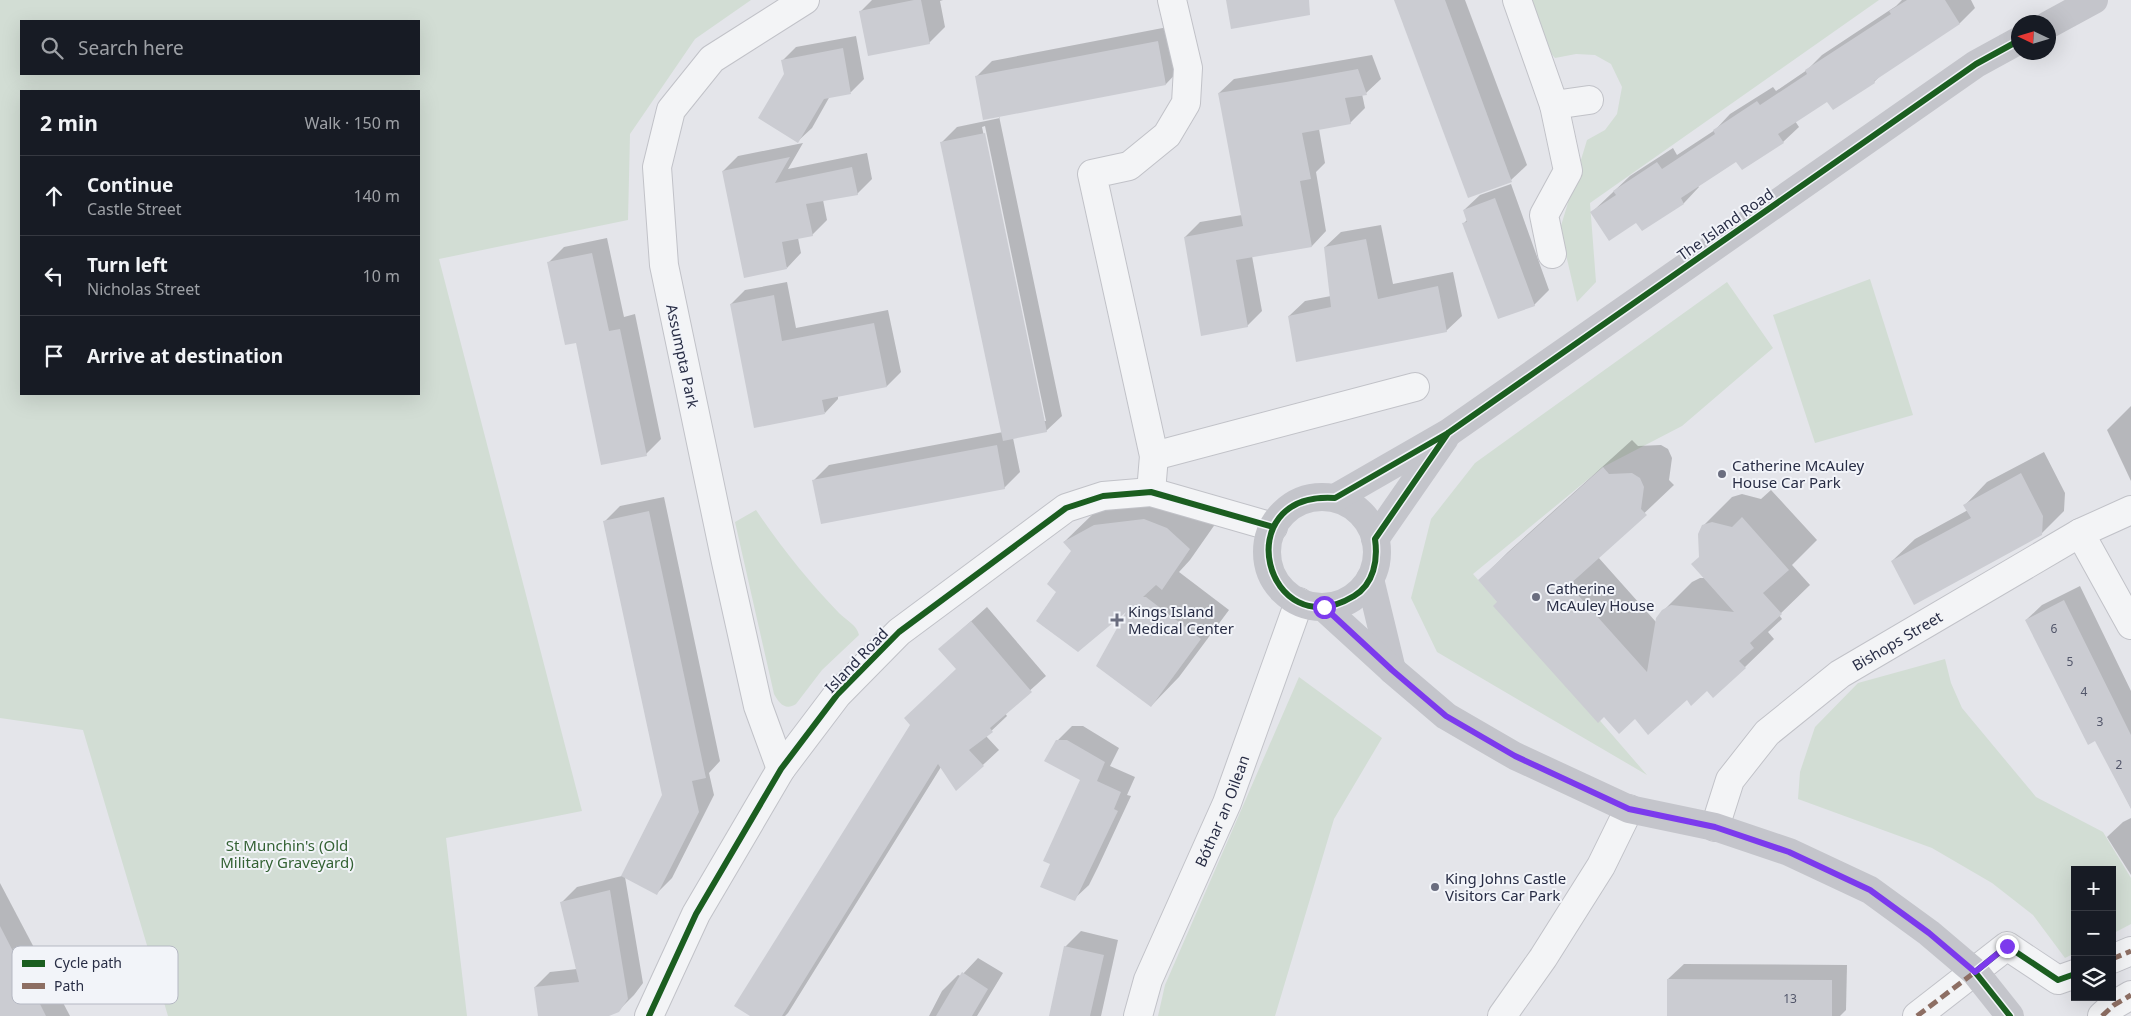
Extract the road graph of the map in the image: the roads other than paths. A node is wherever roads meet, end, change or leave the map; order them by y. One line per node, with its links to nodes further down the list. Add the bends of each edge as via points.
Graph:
1 (805, 0): 23 (street, Assumpta Park, via 712,59 671,110 656,167 664,265 758,706)
2 (1172, 0): 12 (street, via 1188,68 1186,103 1167,135 1129,166 1092,174)
3 (1517, 0): 8 (street)
4 (2094, 0): 5 (main road)
5 (2056, 21)
6 (2011, 45): 11 (main road, The Island Road, via 1976,64)
7 (1589, 100): 8 (street)
8 (1554, 105): 9 (street, via 1568,171 1544,215)
9 (1552, 254)
10 (1415, 387): 12 (street)
11 (1448, 433): 14 (main road, The Island Road); 18 (main road)
12 (1154, 456): 13 (street)
13 (1151, 492): 16 (street, Island Road); 23 (street, Island Road, via 1103,496 1066,508 900,632 837,695)
14 (1335, 498): 16 (main road, via 1317,497 1299,502 1284,512); 18 (main road, via 1361,513)
15 (2131, 510): 17 (street, Bishops Street)
16 (1273, 527): 20 (main road, via 1268,561 1274,578 1284,592)
17 (2080, 533): 21 (street); 25 (street, Bishops Street, via 1840,674 1767,733 1730,780)
18 (1375, 539): 19 (main road, via 1377,553)
19 (1370, 579): 20 (main road, via 1358,593 1342,603); 22 (main road)
20 (1311, 604): 22 (main road); 32 (street, Bóthar an Oilean, via 1148,980)
21 (2131, 625)
22 (1392, 670): 24 (main road, via 1446,716 1506,751)
23 (781, 769): 31 (street, Island Road, via 696,914)
24 (1629, 809): 25 (main road); 33 (street, via 1601,866)
25 (1715, 827): 28 (main road, via 1789,852 1870,890)
26 (2131, 951): 27 (street)
27 (2116, 957)
28 (1975, 972): 29 (street, via 2007,946 2058,980); 34 (street); 35 (main road)
29 (2071, 975)
30 (2131, 995): 36 (street)
31 (649, 1016)
32 (1138, 1016)
33 (1502, 1016)
34 (1917, 1016)
35 (2010, 1016)
36 (2102, 1016)

